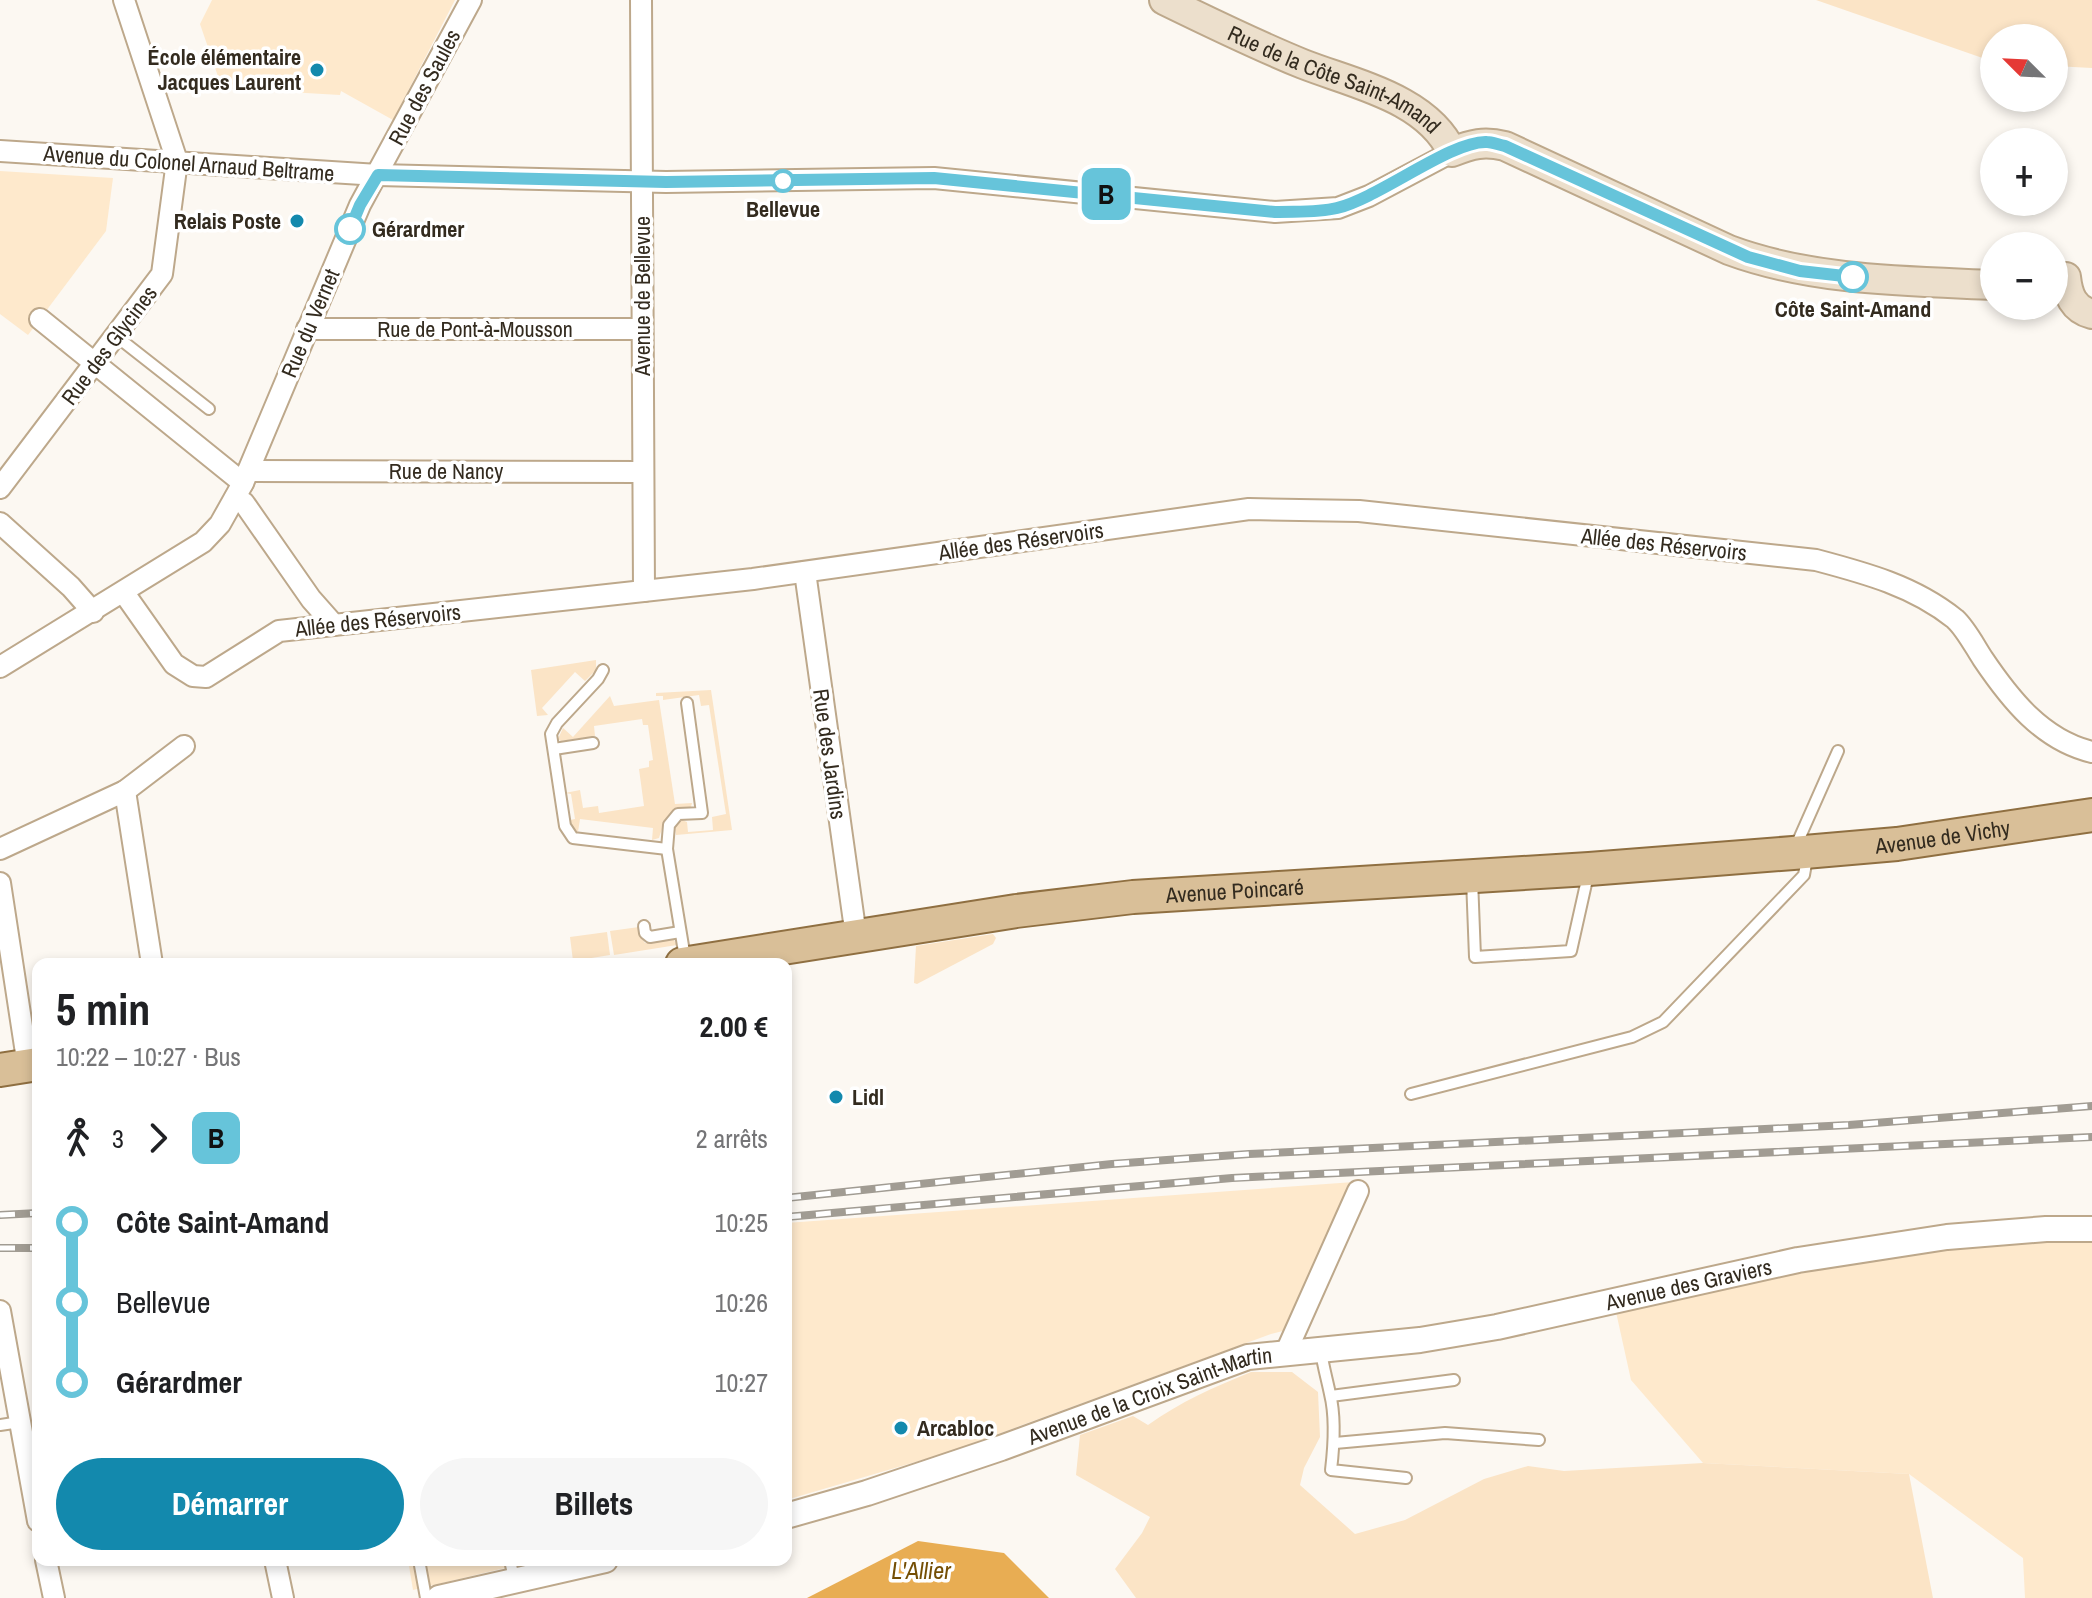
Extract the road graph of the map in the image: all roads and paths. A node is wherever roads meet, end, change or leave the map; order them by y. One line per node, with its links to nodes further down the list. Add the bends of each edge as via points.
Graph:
1 (471, 0): 8 (street, Rue des Saules)
2 (641, 0): 9 (street, Avenue de Bellevue)
3 (1164, 0): 6 (main road, Rue de la Côte Saint-Amand, via 1395,100 1430,122)
4 (131, 6): 7 (street, Rue des Glycines)
5 (0, 151): 7 (street, Avenue du Colonel Arnaud Beltrame)
6 (1452, 152): 9 (street, via 1369,196 1310,211 1275,212 934,178); 11 (main road, Rue de la Côte Saint-Amand, via 1474,143 1505,146 1766,264 1862,278)
7 (177, 161): 8 (street, Avenue du Colonel Arnaud Beltrame); 16 (street, Rue des Glycines, via 162,274)
8 (378, 175): 9 (street); 14 (street, Rue du Vernet)
9 (641, 182): 15 (street, Avenue de Bellevue)
10 (2071, 276): 12 (main road, via 2068,294 2081,311)
11 (1980, 284)
12 (2092, 314)
13 (40, 319): 17 (street)
14 (307, 329): 15 (street, Rue de Pont-à-Mousson); 20 (street, Rue du Vernet)
15 (642, 329): 19 (street, Avenue de Bellevue)
16 (116, 336): 17 (street, Rue des Glycines); 18 (lane)
17 (94, 364): 20 (street); 21 (street, Rue des Glycines)
18 (209, 409)
19 (643, 472): 20 (street, Rue de Nancy); 24 (street, Avenue de Bellevue)
20 (242, 484): 25 (street, Rue du Vernet, via 220,524 203,542); 27 (street, via 244,503)
21 (0, 488)
22 (0, 523): 26 (street)
23 (805, 572): 24 (street, Allée des Réservoirs); 35 (street, Allée des Réservoirs, via 1249,509 1359,511 1816,560 1915,592 1958,621 2024,712 2051,735); 46 (street, Rue des Jardins)
24 (644, 591): 27 (street, Allée des Réservoirs)
25 (124, 593): 26 (street, Rue du Vernet); 27 (street, Allée des Réservoirs, via 174,664 193,676 206,677 279,631)
26 (93, 612): 28 (street, Rue du Vernet)
27 (334, 625)
28 (0, 667)
29 (603, 670): 33 (lane, via 557,723 551,734)
30 (687, 703): 39 (lane, via 702,813 678,814 669,825)
31 (593, 743): 33 (lane)
32 (184, 746): 36 (street)
33 (554, 749): 39 (lane, via 568,834)
34 (1838, 751): 40 (lane)
35 (2092, 752)
36 (125, 791): 38 (street); 47 (street)
37 (2092, 815): 40 (main road, Avenue de Vichy, via 1897,844)
38 (0, 849)
39 (667, 849): 45 (lane)
40 (1800, 852): 41 (main road, Avenue Poincaré); 51 (lane, via 1804,875 1663,1022 1632,1037)
41 (1589, 869): 42 (main road, Avenue Poincaré); 42 (lane, via 1571,951 1475,957)
42 (1472, 877): 46 (main road, Avenue Poincaré, via 1133,897)
43 (0, 883): 50 (street)
44 (644, 926): 45 (lane, via 650,937)
45 (680, 932): 48 (lane)
46 (856, 936): 49 (main road, Avenue Poincaré)
47 (151, 958)
48 (683, 958)
49 (721, 958)
50 (22, 1067)
51 (1411, 1094)
52 (1358, 1191): 56 (street)
53 (2092, 1229): 55 (street, Avenue des Graviers, via 1947,1237 1798,1260 1482,1330)
54 (0, 1311): 59 (street)
55 (1321, 1349): 56 (street, Avenue des Graviers); 58 (lane)
56 (1286, 1352): 64 (street, Avenue de la Croix Saint-Martin, via 1248,1357 1001,1448)
57 (1454, 1380): 58 (lane)
58 (1331, 1396): 61 (lane)
59 (10, 1424): 63 (street)
60 (1539, 1440): 61 (lane, via 1445,1433)
61 (1335, 1443): 62 (lane, via 1331,1470)
62 (1406, 1478)
63 (32, 1500)
64 (792, 1514)
65 (47, 1566): 70 (street)
66 (276, 1566): 71 (street)
67 (420, 1566): 72 (lane)
68 (548, 1566): 69 (street)
69 (512, 1570): 73 (street)
70 (54, 1598)
71 (283, 1598)
72 (426, 1598)
73 (439, 1598)

